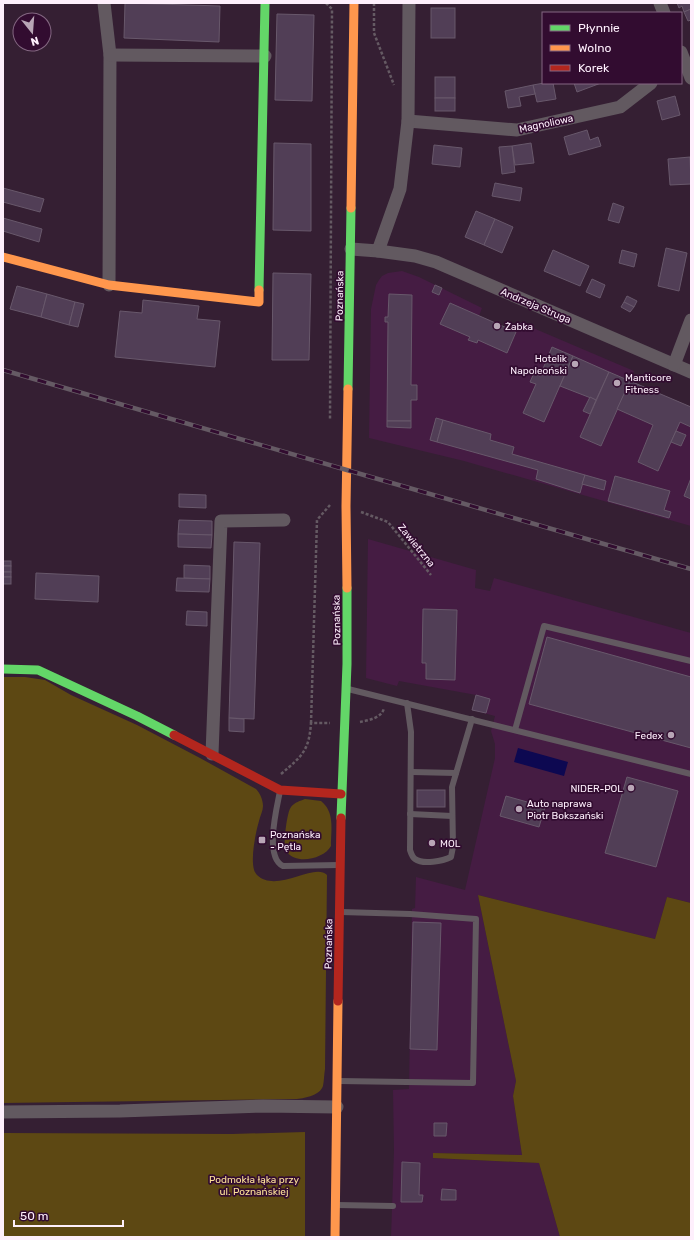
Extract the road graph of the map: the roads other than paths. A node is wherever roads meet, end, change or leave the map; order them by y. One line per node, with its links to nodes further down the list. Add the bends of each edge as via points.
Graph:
1 (104, 3): 5 (street)
2 (265, 3): 6 (main road)
3 (354, 3): 11 (main road, Poznańska)
4 (409, 3): 10 (street)
5 (110, 55): 6 (street); 14 (street)
6 (265, 56): 14 (main road, via 259,302)
7 (682, 58): 8 (street)
8 (691, 78)
9 (650, 84): 10 (street, Magnoliowa, via 620,107 517,130)
10 (408, 121): 12 (street, via 400,189)
11 (351, 249): 12 (street, Andrzeja Struga); 21 (main road, Poznańska, via 346,506)
12 (378, 251): 16 (street, Andrzeja Struga, via 436,262)
13 (3, 257): 14 (main road)
14 (108, 285)
15 (691, 320): 16 (street)
16 (674, 365): 17 (street, Andrzeja Struga)
17 (691, 372)
18 (284, 520): 25 (street, via 221,521)
19 (691, 661): 24 (lane, via 544,626)
20 (3, 669): 25 (main road, via 38,670)
21 (347, 688): 22 (lane); 30 (main road, Poznańska)
22 (407, 703): 23 (lane); 26 (lane)
23 (472, 719): 24 (lane); 27 (lane)
24 (515, 730): 28 (lane)
25 (212, 754): 29 (main road)
26 (412, 772): 27 (lane); 31 (lane)
27 (456, 773): 32 (lane, via 452,787)
28 (691, 774)
29 (280, 790): 30 (main road); 33 (lane, via 273,835 278,863 283,866)
30 (341, 794): 33 (main road, Poznańska)
31 (410, 814): 32 (lane); 32 (lane, via 412,855 415,859 432,862 451,857)
32 (452, 816)
33 (340, 864): 34 (main road, Poznańska)
34 (340, 912): 35 (main road, Poznańska); 35 (lane, via 410,914 476,920 476,935 473,1084)
35 (337, 1081): 36 (main road, Poznańska)
36 (337, 1106): 37 (street); 38 (main road, Poznańska)
37 (3, 1112)
38 (336, 1205): 39 (lane); 40 (main road, Poznańska)
39 (393, 1206)
40 (335, 1237)

